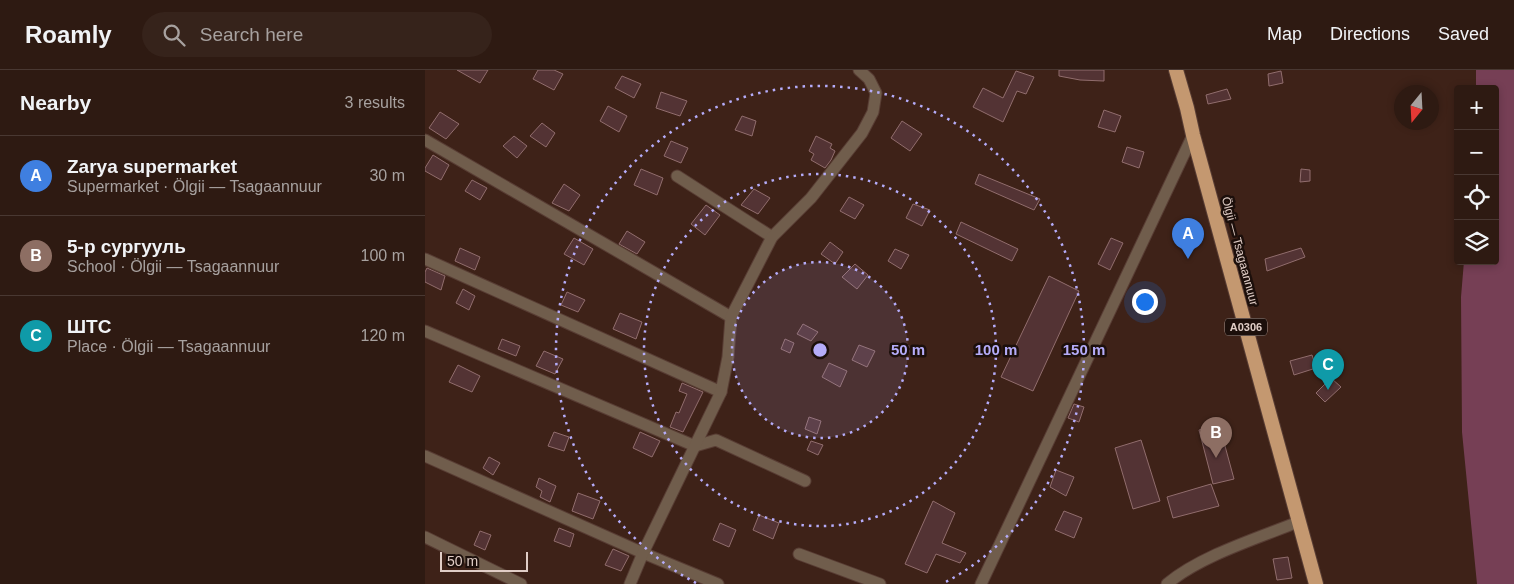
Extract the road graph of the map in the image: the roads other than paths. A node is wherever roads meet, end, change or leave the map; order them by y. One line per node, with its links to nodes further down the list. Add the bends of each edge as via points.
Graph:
1 (859, 70): 6 (street, via 869,79 876,93 873,112 863,134 811,198)
2 (1176, 70): 3 (highway, Ölgii — Tsagaannuur / A0306)
3 (1193, 135): 14 (highway, Ölgii — Tsagaannuur / A0306); 22 (street)
4 (425, 140): 8 (street)
5 (677, 176): 6 (street)
6 (772, 237): 8 (street)
7 (425, 259): 10 (street)
8 (731, 317): 10 (street)
9 (425, 331): 11 (street)
10 (721, 392): 11 (street)
11 (695, 446): 13 (street, via 716,440); 16 (street)
12 (425, 456): 16 (street)
13 (805, 481)
14 (1299, 522): 23 (street, via 1209,558); 24 (highway, Ölgii — Tsagaannuur / A0306)
15 (425, 538): 18 (street)
16 (643, 553): 19 (street); 20 (street)
17 (799, 554): 21 (street)
18 (521, 584)
19 (630, 584)
20 (718, 584)
21 (880, 584)
22 (981, 584)
23 (1167, 584)
24 (1316, 584)

